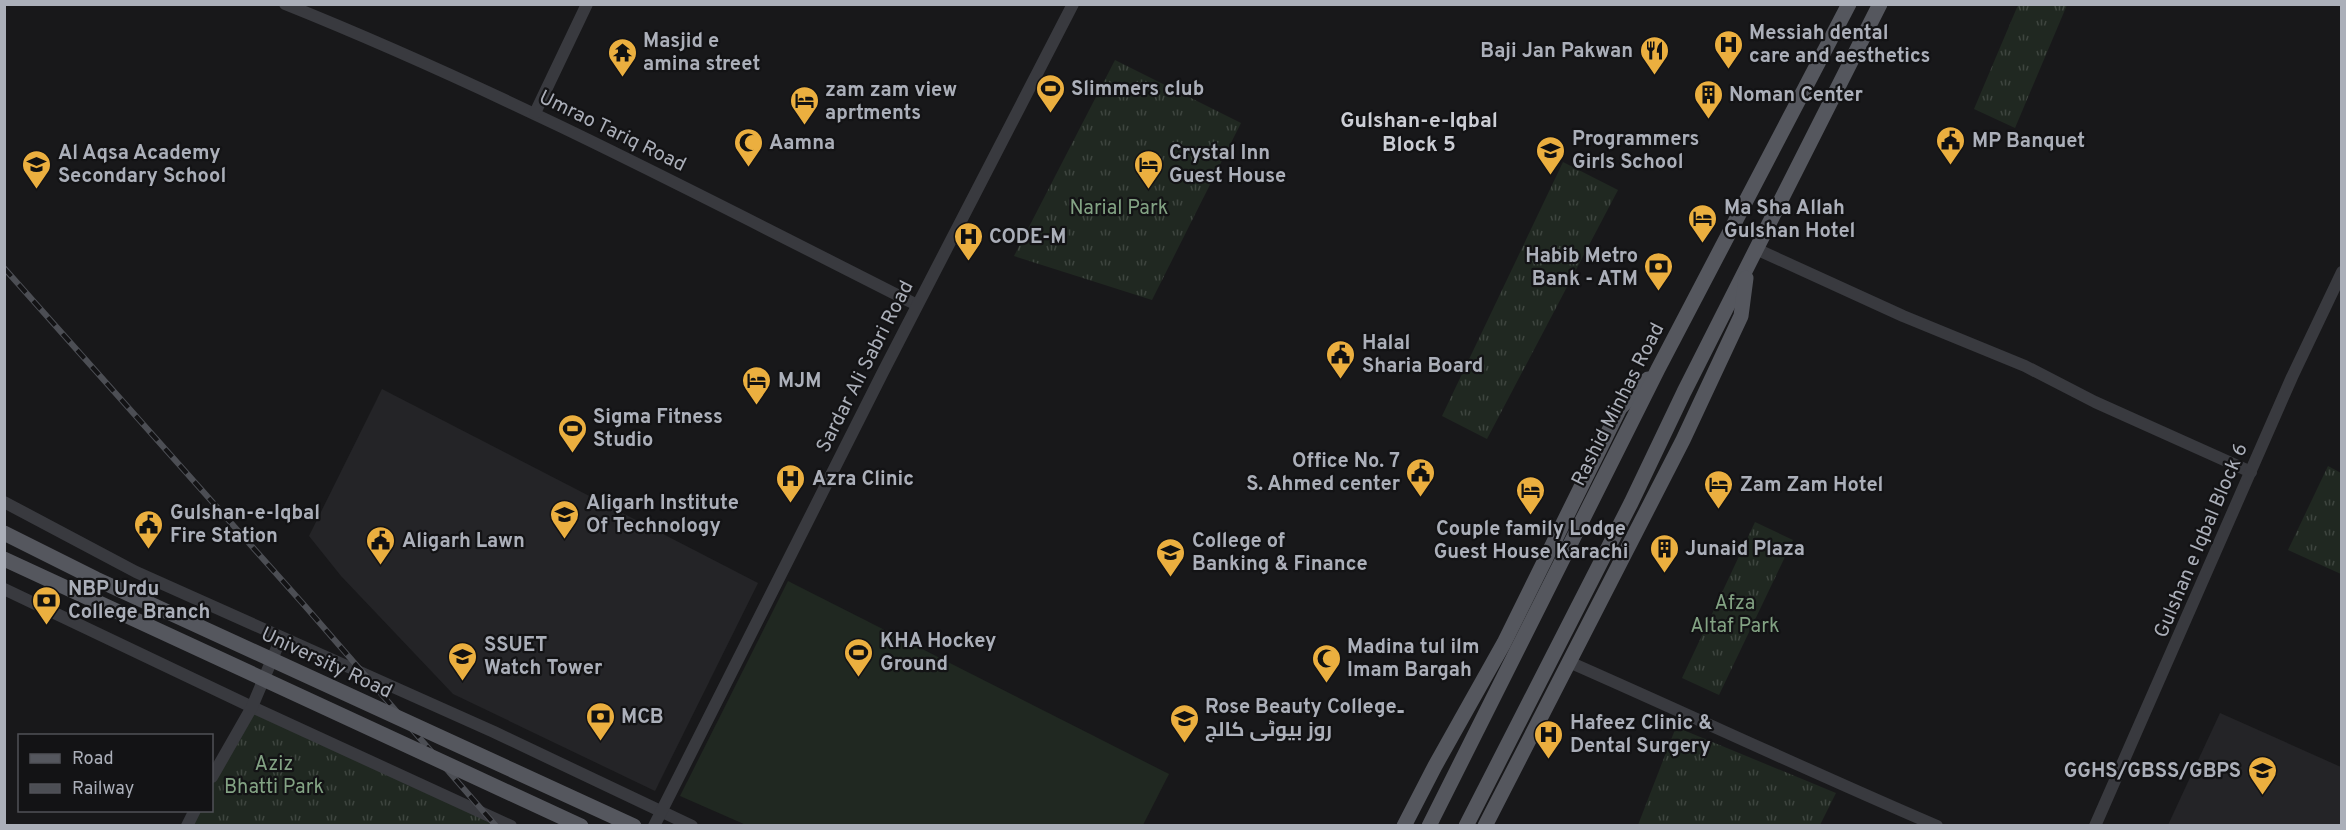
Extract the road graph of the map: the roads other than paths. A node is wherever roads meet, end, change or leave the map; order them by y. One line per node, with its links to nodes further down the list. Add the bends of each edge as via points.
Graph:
1 (285, 4): 6 (street, Umrao Tariq Road)
2 (587, 4): 6 (street)
3 (1073, 4): 10 (street, Sardar Ali Sabri Road)
4 (1849, 4): 11 (main road, Rashid Minhas Road)
5 (1880, 4): 7 (main road)
6 (535, 113): 10 (street, Umrao Tariq Road)
7 (1756, 249): 8 (main road); 12 (street, via 2025,366)
8 (1748, 266): 18 (main road, via 1741,316 1683,440); 29 (main road)
9 (2342, 272): 12 (street, Gulshan e Iqbal Block 6)
10 (917, 305): 21 (street, Sardar Ali Sabri Road)
11 (1658, 369): 27 (main road, via 1620,408 1504,643); 28 (main road, Rashid Minhas Road)
12 (2251, 472): 32 (street, Gulshan e Iqbal Block 6)
13 (4, 502): 17 (street, via 136,572)
14 (4, 533): 24 (main road, University Road, bridge, via 96,579)
15 (4, 559): 23 (main road, bridge)
16 (4, 589): 19 (street)
17 (281, 638): 19 (street); 21 (street)
18 (1569, 662): 30 (main road); 31 (street)
19 (252, 707): 20 (street); 22 (street)
20 (213, 775)
21 (661, 811): 25 (street, Sardar Ali Sabri Road); 26 (street)
22 (511, 825)
23 (581, 825)
24 (634, 825)
25 (654, 825)
26 (692, 825)
27 (1404, 825)
28 (1429, 825)
29 (1466, 825)
30 (1485, 825)
31 (1937, 825)
32 (2095, 825)

